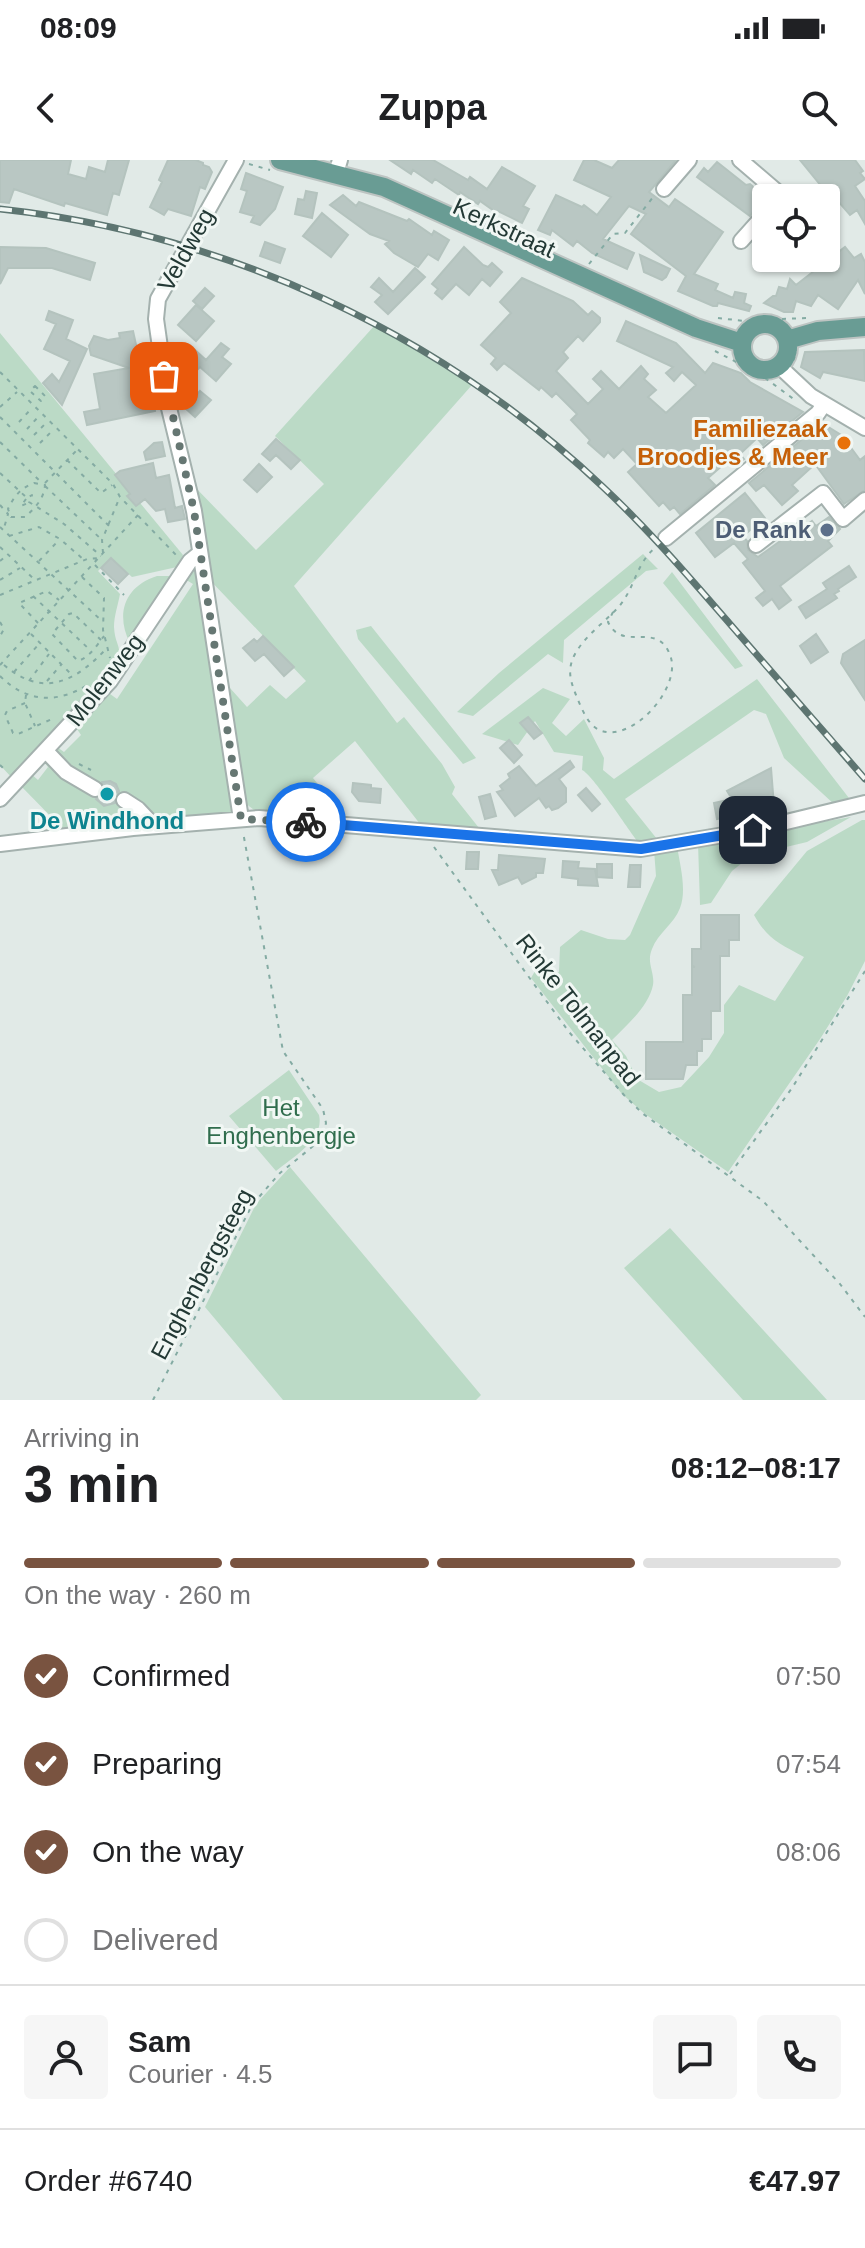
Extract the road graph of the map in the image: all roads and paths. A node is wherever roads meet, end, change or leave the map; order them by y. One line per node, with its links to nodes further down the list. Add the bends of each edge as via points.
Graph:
1 (689, 160): 7 (street)
2 (740, 160): 6 (street)
3 (242, 162): 4 (path); 55 (street, Veldweg, via 158,299 168,404)
4 (276, 166): 5 (main road, Kerkstraat)
5 (338, 167): 13 (main road, Kerkstraat, via 696,328)
6 (768, 184)
7 (664, 189): 10 (path, via 625,233 613,234)
8 (752, 229): 9 (street)
9 (741, 241)
10 (588, 265)
11 (865, 327): 12 (main road)
12 (790, 339): 13 (main road, via 775,326 761,324); 13 (path, via 780,320 767,318 746,328); 16 (main road); 16 (path, via 795,353)
13 (741, 342): 15 (path); 16 (main road, via 745,358 756,368)
14 (708, 347): 15 (path)
15 (742, 365): 16 (path, via 760,377 772,378)
16 (782, 369): 21 (street)
17 (0, 372): 18 (path)
18 (18, 391): 20 (path); 22 (path)
19 (35, 396): 20 (path)
20 (29, 402): 23 (path)
21 (824, 404): 29 (street); 50 (street)
22 (0, 407)
23 (34, 407): 24 (path); 27 (path)
24 (41, 414): 26 (path); 30 (path)
25 (0, 417): 36 (path)
26 (48, 421): 28 (path); 31 (path)
27 (19, 422)
28 (55, 428): 33 (path); 34 (path)
29 (865, 428)
30 (27, 429)
31 (34, 435)
32 (0, 442): 38 (path)
33 (40, 443)
34 (77, 449): 35 (path); 39 (path)
35 (67, 460): 36 (path); 39 (path, via 101,493)
36 (55, 472): 38 (path); 47 (path)
37 (0, 473): 40 (path)
38 (44, 484): 40 (path); 44 (path); 52 (path)
39 (113, 484): 41 (path)
40 (19, 491): 44 (path); 45 (path)
41 (120, 497): 46 (path); 47 (path)
42 (865, 500): 53 (street, via 843,519 823,493)
43 (0, 505): 45 (path)
44 (36, 507): 45 (path, via 25,517); 57 (path)
45 (8, 514): 48 (path)
46 (138, 515): 57 (path); 63 (path)
47 (109, 526): 52 (path)
48 (2, 528): 49 (path)
49 (9, 536): 51 (path, via 39,527); 60 (path)
50 (666, 538): 74 (path, via 641,563)
51 (60, 539): 58 (path); 60 (path)
52 (102, 540): 57 (path)
53 (756, 545)
54 (0, 547): 56 (path)
55 (200, 553): 63 (street, Molenweg); 105 (street, Veldweg)
56 (8, 554): 59 (path); 62 (path)
57 (102, 556): 58 (path); 61 (path)
58 (84, 560): 64 (path)
59 (0, 561)
60 (38, 562): 64 (path)
61 (94, 564): 65 (path); 70 (path)
62 (21, 567): 66 (path); 67 (path)
63 (186, 567): 100 (street, Molenweg, via 110,681)
64 (52, 575): 67 (path); 68 (path)
65 (82, 577): 68 (path); 77 (path, via 104,598)
66 (0, 580)
67 (34, 580): 69 (path)
68 (69, 591): 72 (path); 77 (path)
69 (0, 595)
70 (124, 595)
71 (33, 596): 72 (path, via 47,591); 73 (path); 78 (path, via 19,605)
72 (59, 601): 73 (path)
73 (50, 612): 76 (path); 78 (path)
74 (613, 612): 74 (path, via 583,643 569,674 589,720 608,732 652,712 672,672 661,641 620,635 608,622)
75 (0, 622): 81 (path)
76 (60, 622): 82 (path, via 73,613); 85 (path); 85 (path, via 51,636 78,661)
77 (104, 623): 80 (path)
78 (39, 624): 79 (path)
79 (30, 633): 83 (path); 88 (path)
80 (105, 635): 82 (path); 84 (path)
81 (0, 636)
82 (101, 640): 85 (path)
83 (40, 643): 86 (path); 90 (path)
84 (108, 647): 87 (path); 92 (path, via 89,668)
85 (91, 651)
86 (50, 653): 89 (path); 93 (path)
87 (108, 663)
88 (1, 664): 90 (path)
89 (62, 664): 92 (path); 94 (path)
90 (14, 673): 93 (path)
91 (0, 676): 96 (path)
92 (73, 676): 94 (path)
93 (29, 681): 94 (path)
94 (45, 683)
95 (90, 683): 96 (path, via 61,698)
96 (27, 694): 97 (path)
97 (25, 703): 99 (path); 99 (path, via 7,711 9,730 18,734)
98 (52, 719): 99 (path)
99 (35, 726)
100 (46, 751): 101 (street, via 66,772); 102 (street, Molenweg)
101 (95, 789)
102 (0, 799)
103 (124, 800): 106 (street)
104 (865, 803): 107 (street, via 641,849)
105 (241, 819): 106 (street); 107 (street); 112 (path, Enghenbergsteeg, via 283,1051 323,1109 326,1123 322,1139 280,1173 252,1205)
106 (154, 826): 108 (street)
107 (428, 832): 110 (path, Rinke Tolmanpad, via 460,884 587,1055 642,1113)
108 (0, 844)
109 (865, 971): 110 (path, via 792,1088)
110 (729, 1175): 111 (path, Rinke Tolmanpad, via 795,1233)
111 (865, 1317)
112 (153, 1400)

